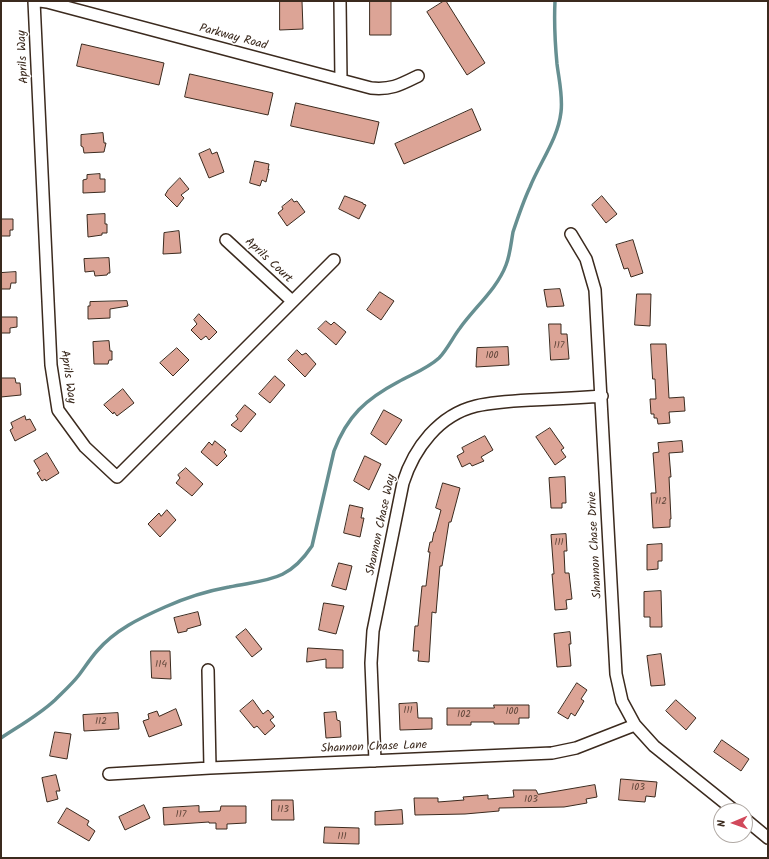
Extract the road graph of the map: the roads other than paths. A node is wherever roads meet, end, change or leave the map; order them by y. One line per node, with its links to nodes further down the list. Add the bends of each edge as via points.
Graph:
1 (34, 1): 9 (street, Aprils Way, via 51,365 58,410 85,447 117,477)
2 (40, 1): 5 (street, Parkway Road)
3 (340, 1): 5 (street)
4 (418, 76): 5 (street, Parkway Road, via 383,90)
5 (341, 80)
6 (571, 234): 10 (street, Shannon Chase Drive, via 586,259 595,290)
7 (226, 240): 9 (street, Aprils Court)
8 (334, 260): 9 (street, Aprils Way)
9 (292, 301)
10 (602, 396): 12 (street, Shannon Chase Drive, via 616,674 622,701); 13 (street, Shannon Chase Way, via 498,402 475,406 441,424 416,452 403,483 373,632 371,663)
11 (208, 670): 14 (street)
12 (635, 725): 13 (street, Shannon Chase Lane, via 576,748 552,753); 16 (street, Shannon Chase Drive, via 654,746)
13 (375, 761): 14 (street, Shannon Chase Lane)
14 (210, 768): 15 (street, Shannon Chase Lane)
15 (109, 774)
16 (725, 803)
17 (753, 826): 18 (street)
18 (768, 838)

